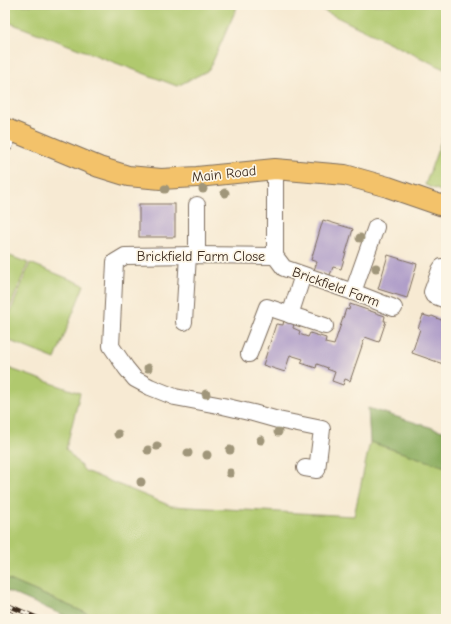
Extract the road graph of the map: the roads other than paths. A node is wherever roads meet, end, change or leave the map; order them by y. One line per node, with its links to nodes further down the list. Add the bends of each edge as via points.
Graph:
1 (7, 134): 2 (main road, Main Road, via 128,176 161,179)
2 (275, 169): 4 (main road, Main Road, via 345,175); 7 (street)
3 (197, 205): 6 (street)
4 (446, 207)
5 (376, 227): 10 (street)
6 (193, 255): 7 (street, Brickfield Farm Close); 14 (street); 17 (street, Brickfield Farm Close, via 125,256 115,262 111,346 135,378 175,397 322,429 317,470)
7 (274, 256): 9 (street, Brickfield Farm, via 284,268)
8 (446, 268): 11 (street, via 440,270 432,293)
9 (302, 275): 10 (street, Brickfield Farm); 13 (street)
10 (353, 292): 12 (street, Brickfield Farm)
11 (446, 300)
12 (394, 308)
13 (290, 315): 15 (street); 16 (street, via 267,307)
14 (184, 322)
15 (325, 326)
16 (249, 354)
17 (305, 468)

